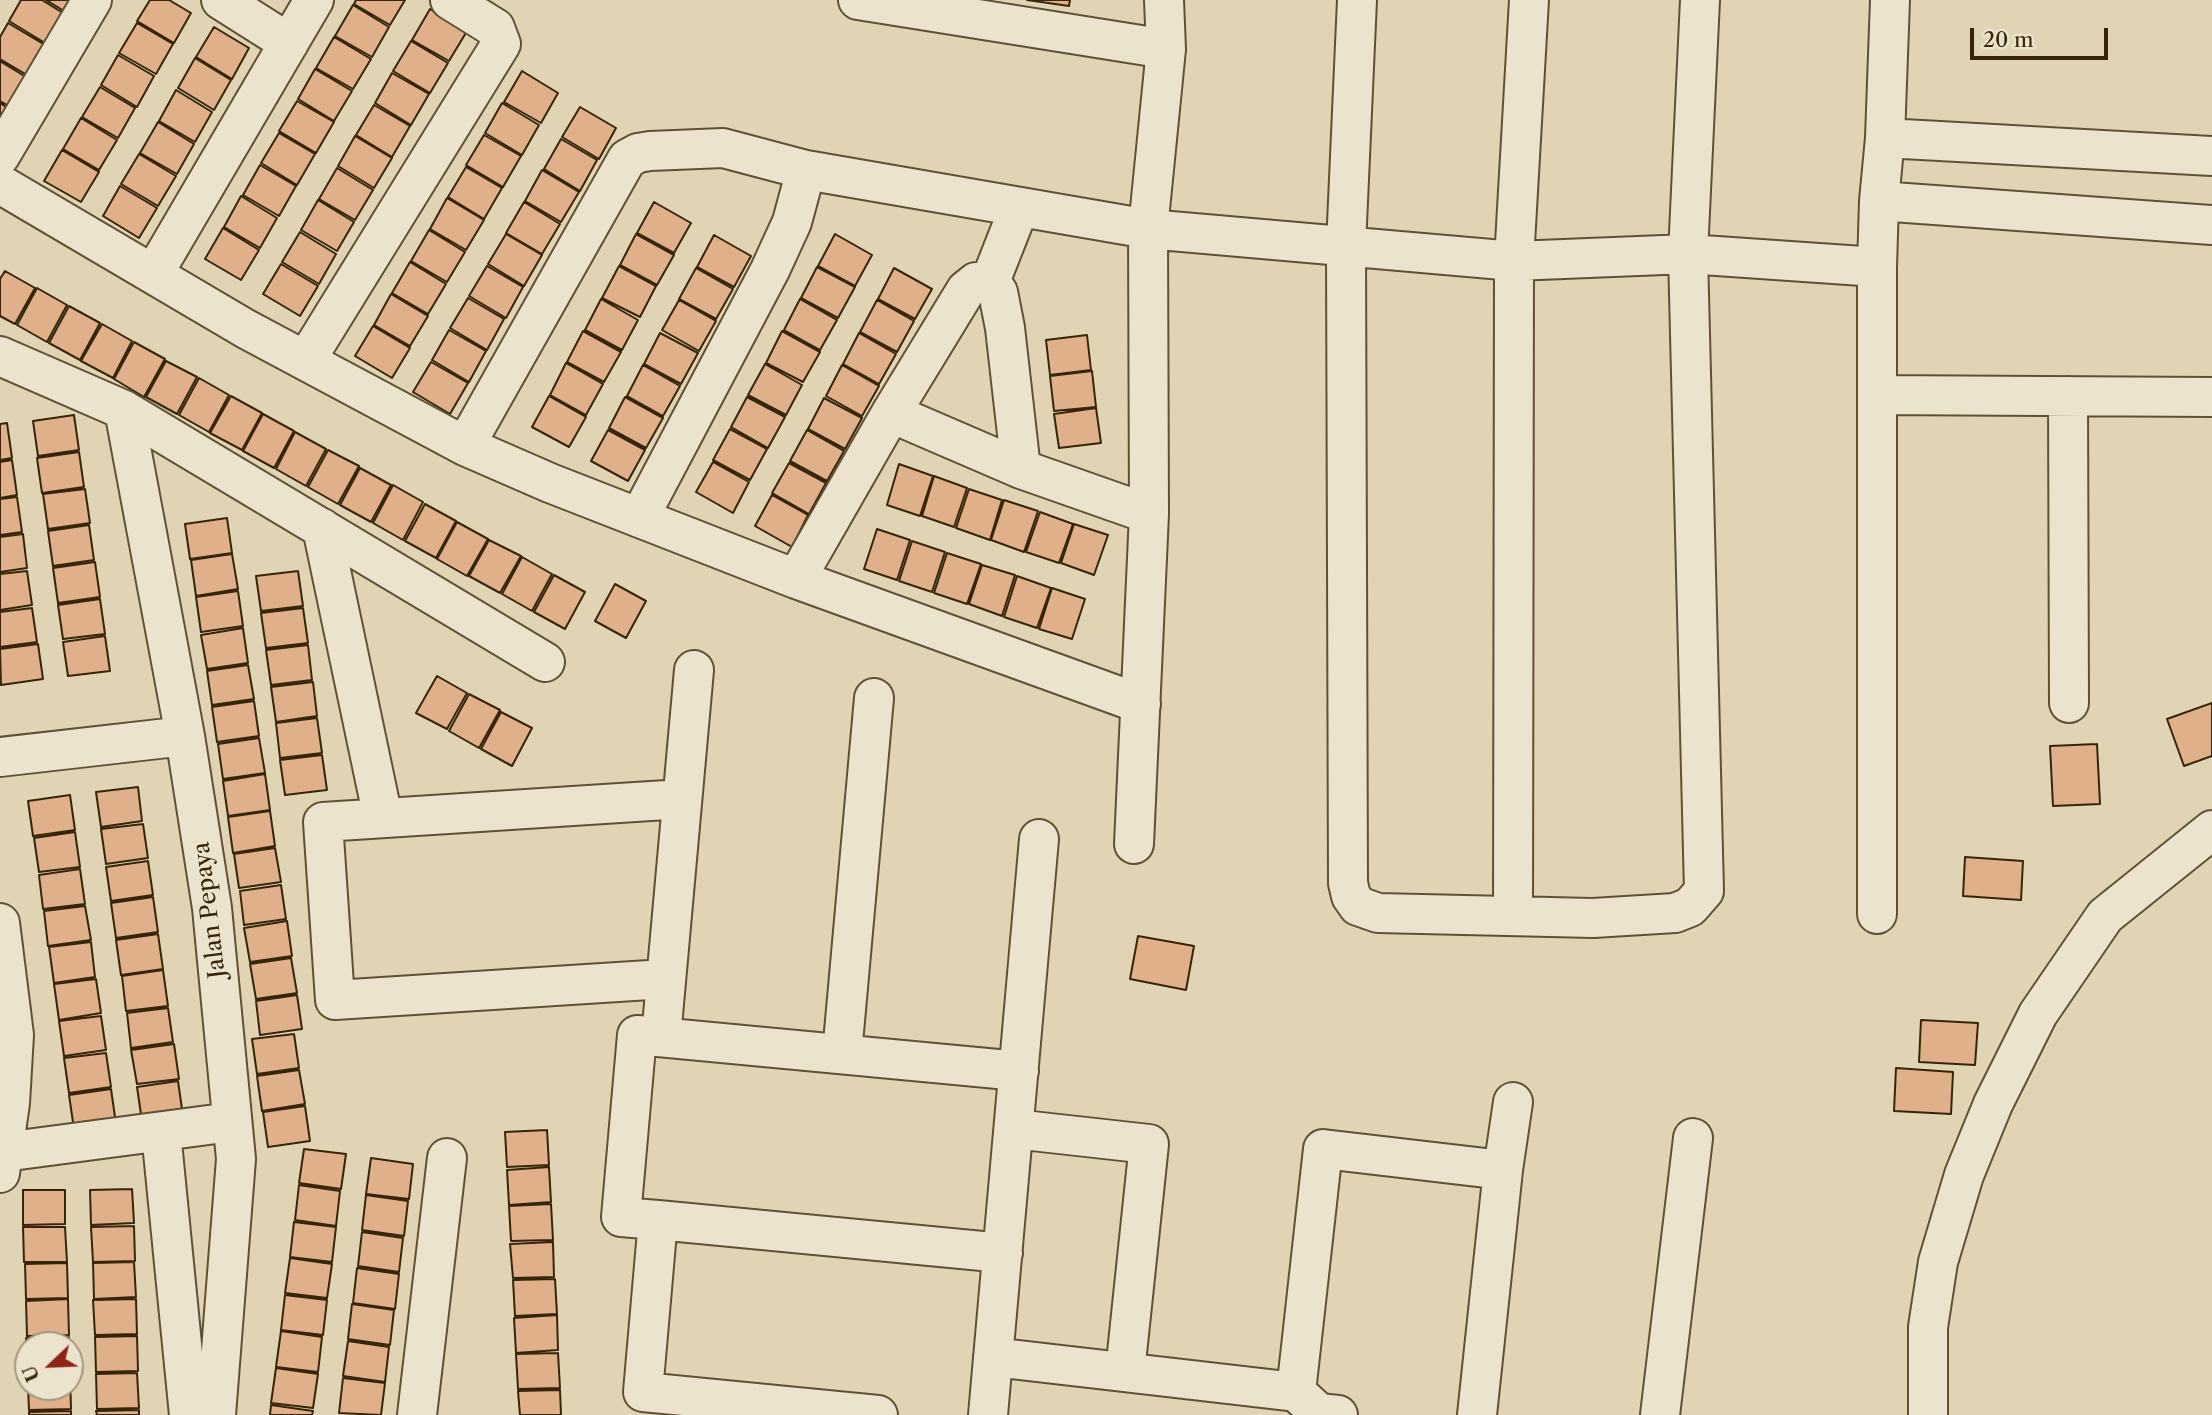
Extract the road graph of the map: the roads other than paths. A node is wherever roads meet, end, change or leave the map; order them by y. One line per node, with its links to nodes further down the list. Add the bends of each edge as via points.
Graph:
1 (92, 0): 14 (street)
2 (221, 0): 11 (street)
3 (314, 0): 11 (street)
4 (450, 0): 29 (street, via 495,28 501,44)
5 (858, 0): 12 (street)
6 (1164, 0): 12 (street)
7 (1357, 0): 22 (street)
8 (1529, 0): 24 (street)
9 (1700, 0): 23 (street)
10 (1890, 0): 13 (street)
11 (289, 43): 26 (street)
12 (1166, 49): 21 (street)
13 (1885, 138): 15 (street); 18 (street)
14 (0, 156)
15 (2212, 156)
16 (806, 170): 19 (street); 35 (street, via 723,148 650,151 627,159); 38 (street, via 792,222 770,270)
17 (0, 184): 26 (street)
18 (1879, 201): 20 (street); 25 (street)
19 (1019, 208): 21 (street); 27 (street)
20 (2212, 225)
21 (1148, 229): 22 (street); 37 (street)
22 (1346, 246): 24 (street); 54 (street, via 1351,896 1358,906 1378,913)
23 (1688, 254): 24 (street); 25 (street); 54 (street, via 1704,891 1690,907 1675,913 1593,918)
24 (1514, 261): 54 (street)
25 (1877, 267): 30 (street)
26 (154, 273): 29 (street)
27 (990, 282): 34 (street, via 976,282 966,290); 36 (street, via 998,292 1005,328)
28 (0, 356): 33 (street)
29 (306, 360): 35 (street)
30 (1877, 395): 31 (street); 53 (street)
31 (2068, 396): 32 (street); 44 (street)
32 (2212, 397)
33 (124, 410): 39 (street); 46 (street, Jalan Pepaya)
34 (891, 413): 36 (street); 40 (street)
35 (466, 446): 38 (street)
36 (1021, 468): 37 (street)
37 (1150, 514): 45 (street)
38 (639, 517): 40 (street)
39 (322, 528): 41 (street); 49 (street)
40 (796, 579): 45 (street)
41 (545, 662)
42 (694, 670): 48 (street)
43 (874, 698): 58 (street)
44 (2069, 703)
45 (1141, 704): 52 (street)
46 (185, 736): 47 (street); 61 (street, Jalan Pepaya, via 212,908)
47 (0, 757)
48 (682, 799): 49 (street); 56 (street)
49 (383, 818): 56 (street, via 323,822 335,1000)
50 (2212, 830): 81 (street, via 2105,916 2038,1014 1993,1104 1964,1175 1938,1262 1928,1327)
51 (1039, 839): 59 (street)
52 (1133, 844)
53 (1877, 914)
54 (1513, 915)
55 (0, 923): 66 (street, via 14,1035)
56 (665, 979): 57 (street)
57 (662, 1037): 58 (street); 68 (street, via 637,1035 621,1217)
58 (842, 1054): 59 (street)
59 (1019, 1071): 62 (street)
60 (1513, 1102): 67 (street)
61 (231, 1122): 63 (street); 74 (street, Jalan Pepaya, via 236,1159)
62 (1014, 1129): 69 (street); 71 (street, via 1149,1144)
63 (161, 1132): 66 (street); 73 (street)
64 (1693, 1138): 80 (street)
65 (447, 1158): 75 (street)
66 (2, 1163)
67 (1503, 1170): 72 (street, via 1323,1149); 79 (street)
68 (658, 1220): 69 (street); 76 (street, via 643,1392)
69 (1003, 1253): 70 (street)
70 (993, 1357): 71 (street); 77 (street)
71 (1125, 1372): 72 (street)
72 (1296, 1391): 78 (street, via 1319,1413)
73 (189, 1415)
74 (216, 1415)
75 (417, 1415)
76 (878, 1415)
77 (988, 1415)
78 (1338, 1415)
79 (1477, 1415)
80 (1660, 1415)
81 (1928, 1415)

